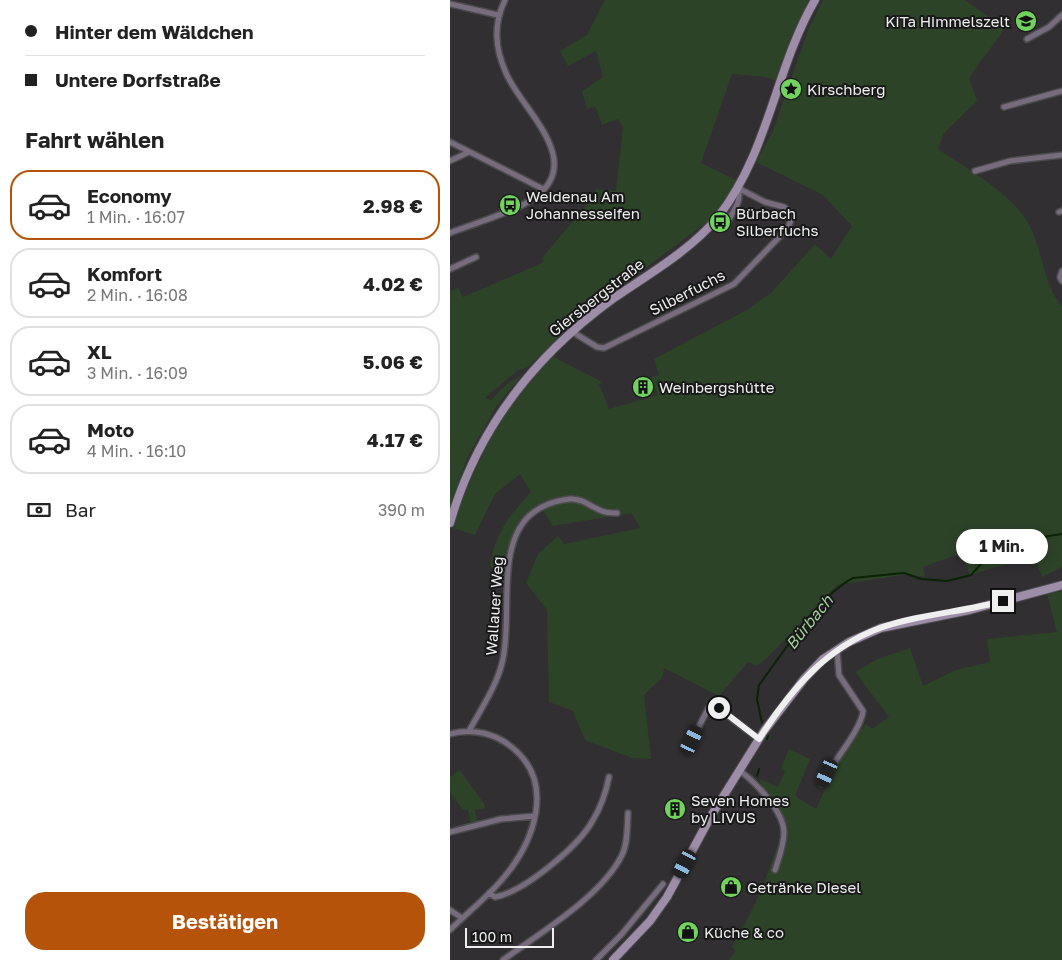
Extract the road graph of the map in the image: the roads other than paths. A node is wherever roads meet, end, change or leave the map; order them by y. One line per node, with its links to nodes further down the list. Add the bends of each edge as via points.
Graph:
1 (504, 0): 5 (street)
2 (815, 0): 14 (street, Giersbergstraße, via 790,56 760,142)
3 (450, 4): 5 (street)
4 (1062, 15): 6 (street, via 1049,27)
5 (498, 16): 15 (street, via 496,39 506,73 543,129 551,148 553,173)
6 (1027, 39)
7 (1062, 91): 8 (street)
8 (1004, 107)
9 (450, 142): 10 (street)
10 (469, 152): 12 (street); 15 (street)
11 (1062, 155): 13 (street, via 1010,161)
12 (450, 161)
13 (975, 171)
14 (738, 188): 16 (street, Giersbergstraße, via 739,201); 22 (street, Giersbergstraße, via 718,217 700,235); 22 (street, Silberfuchs, via 765,202 784,207 790,212 791,220 788,228 734,284 604,348)
15 (543, 189): 17 (street, via 534,199)
16 (728, 221)
17 (450, 233)
18 (476, 257): 19 (street)
19 (450, 269)
20 (1062, 272): 21 (street)
21 (1062, 281)
22 (571, 331): 24 (street, Giersbergstraße, via 528,375 496,420 470,469)
23 (617, 513): 27 (street, Wallauer Weg, via 604,512 570,499 538,508 521,524 508,558 502,666)
24 (450, 523)
25 (1062, 585): 26 (street, via 970,610 881,628)
26 (837, 650): 29 (street, via 804,678); 33 (street, via 839,675 864,711 862,720)
27 (471, 731): 28 (street); 35 (street, via 504,741 526,761 537,789)
28 (450, 734)
29 (759, 739): 30 (street, via 711,703 692,740); 31 (street)
30 (684, 746)
31 (739, 770): 37 (street, via 765,794 784,830); 45 (street, via 667,897 650,921)
32 (610, 778): 39 (street, via 593,821 564,853 513,892 495,897)
33 (822, 784)
34 (628, 814): 43 (street, via 625,845 615,869 561,919)
35 (535, 816): 36 (street, via 500,819); 39 (street, via 519,854)
36 (450, 832)
37 (775, 870)
38 (663, 884): 44 (street)
39 (489, 893): 41 (street)
40 (450, 910): 41 (street)
41 (462, 918): 42 (street)
42 (450, 930)
43 (503, 960)
44 (596, 960)
45 (613, 960)

